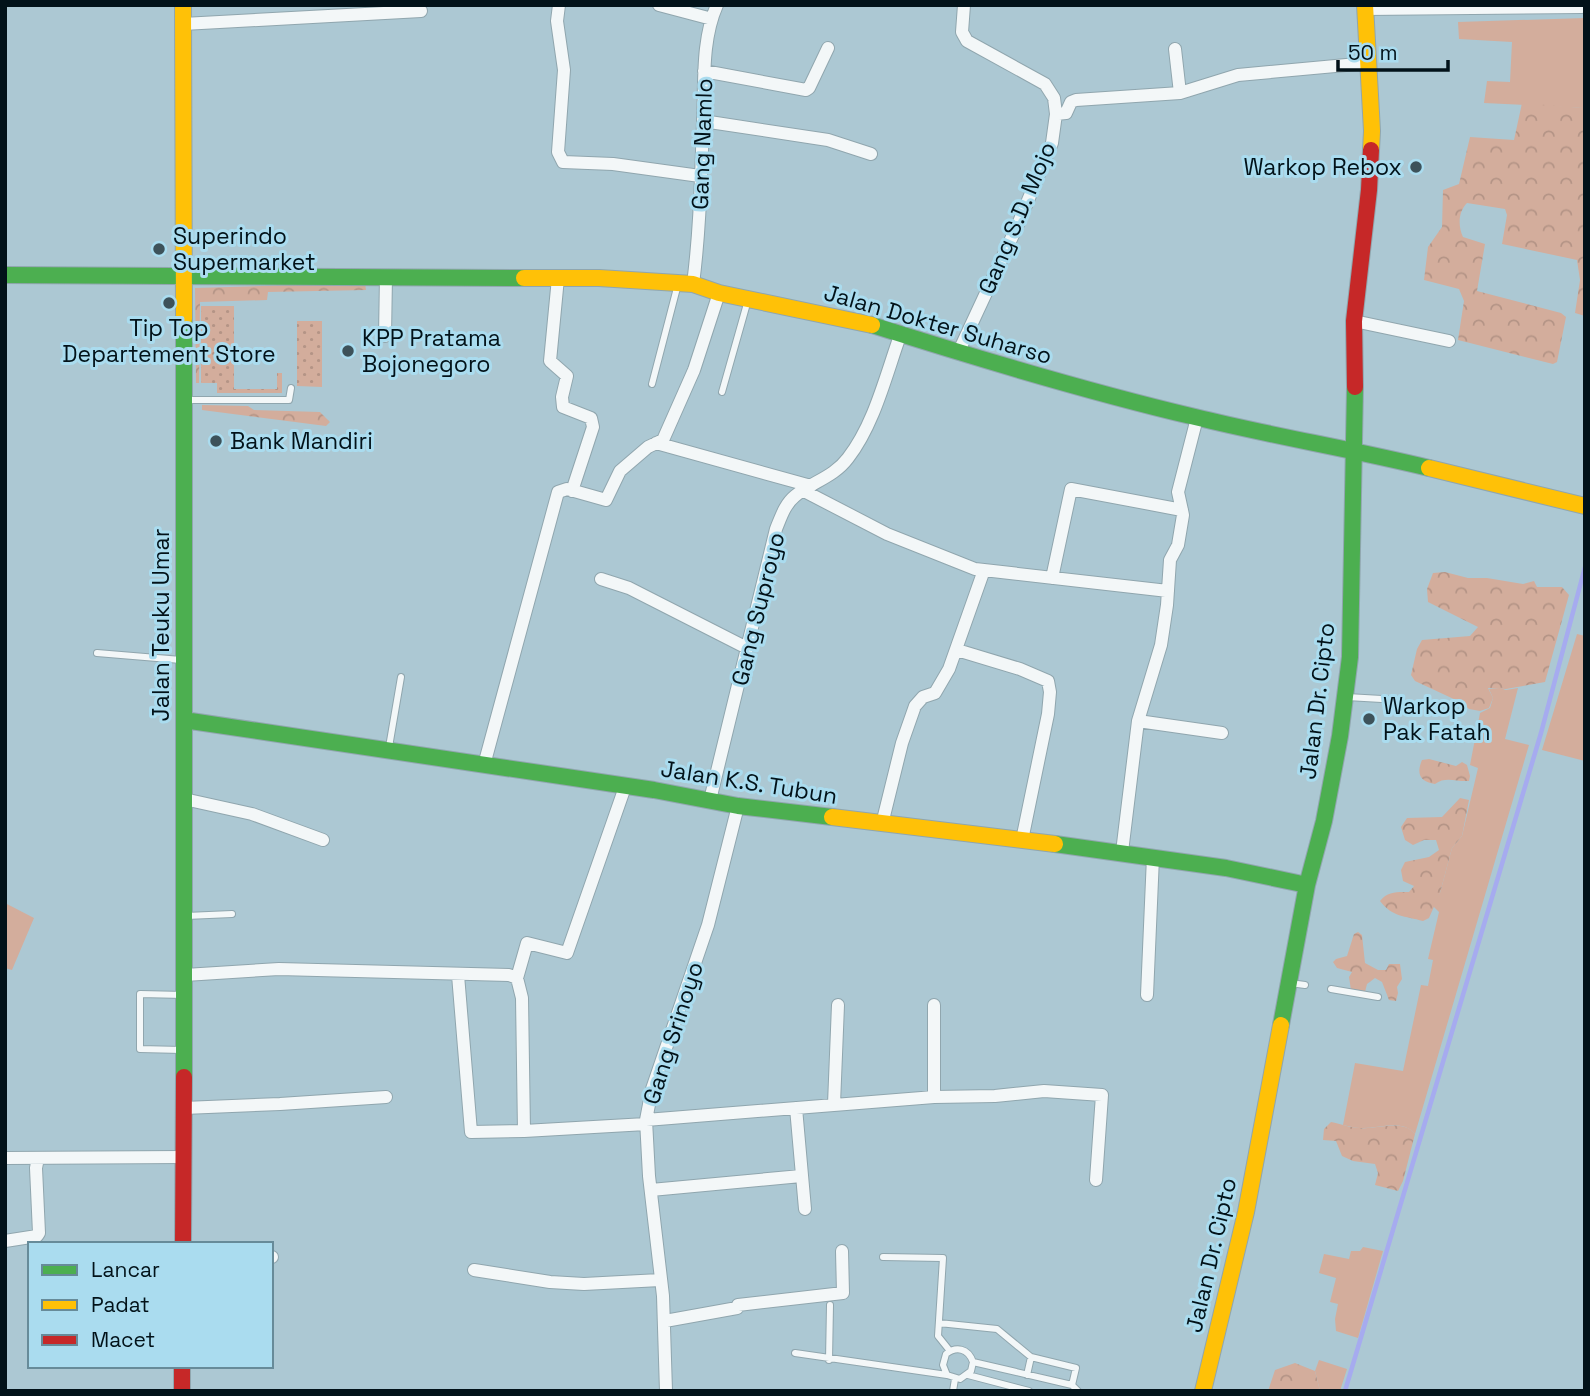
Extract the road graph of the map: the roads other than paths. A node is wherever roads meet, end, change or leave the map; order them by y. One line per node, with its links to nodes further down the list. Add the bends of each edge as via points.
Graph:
1 (183, 5): 10 (street, Jalan Teuku Umar)
2 (559, 5): 19 (street, via 564,70 558,152 563,162)
3 (659, 5): 9 (street)
4 (718, 5): 9 (street, Gang Namlo)
5 (964, 5): 16 (street, Gang S.D. Mojo, via 962,32 967,41 1045,84 1054,98)
6 (1365, 7): 7 (street); 13 (street, Jalan Dr. Cipto)
7 (1582, 7)
8 (421, 11): 10 (street)
9 (712, 19): 14 (street, Gang Namlo)
10 (183, 24): 21 (street, Jalan Teuku Umar)
11 (828, 48): 14 (street, via 806,90)
12 (1175, 49): 15 (street)
13 (1368, 63): 15 (street, via 1238,75); 27 (street, Jalan Dr. Cipto, via 1370,178)
14 (704, 71): 17 (street, Gang Namlo)
15 (1180, 93): 16 (street, via 1076,100 1068,112)
16 (1056, 114): 31 (street, Gang S.D. Mojo, via 1052,143)
17 (703, 121): 18 (street, via 828,140); 19 (street, Gang Namlo)
18 (872, 154)
19 (700, 176): 24 (street, Gang Namlo, via 700,232)
20 (5, 275): 21 (street, Jalan Dokter Suharso)
21 (183, 276): 22 (street, Jalan Dokter Suharso); 35 (street, Jalan Teuku Umar)
22 (386, 276): 23 (street, Jalan Dokter Suharso); 29 (street)
23 (558, 278): 24 (street, Jalan Dokter Suharso); 40 (street, via 550,360 566,376 563,407 591,418 593,427)
24 (686, 284): 25 (street, Jalan Dokter Suharso); 32 (lane)
25 (719, 293): 26 (street, Jalan Dokter Suharso); 37 (street, via 694,370 663,440)
26 (749, 298): 28 (street, Jalan Dokter Suharso); 34 (lane)
27 (1354, 321): 30 (street); 38 (street, Jalan Dr. Cipto)
28 (901, 333): 31 (street, Jalan Dokter Suharso); 39 (street, Gang Suproyo, via 866,429 847,460)
29 (386, 336)
30 (1449, 341)
31 (959, 351): 36 (street, Jalan Dokter Suharso, via 1051,382)
32 (652, 384)
33 (291, 388): 35 (lane, via 289,400)
34 (722, 392)
35 (183, 400): 50 (street, Jalan Teuku Umar)
36 (1197, 418): 38 (street, Jalan Dokter Suharso); 42 (street, via 1178,492)
37 (656, 443): 39 (street); 40 (street, via 620,471 606,500)
38 (1355, 450): 41 (street, Jalan Dokter Suharso); 52 (street, Jalan Dr. Cipto)
39 (808, 489): 43 (street, via 887,534); 47 (street, Gang Suproyo, via 785,508 776,529)
40 (572, 491): 58 (street, via 558,492)
41 (1584, 506)
42 (1182, 510): 44 (street, via 1071,489); 46 (street)
43 (984, 570): 44 (street); 48 (street)
44 (1052, 578): 46 (street)
45 (601, 579): 47 (street)
46 (1168, 591): 55 (street, via 1161,645)
47 (747, 648): 61 (street, Gang Suproyo)
48 (957, 650): 63 (street, via 934,693 915,706); 65 (street, via 1048,681 1048,713)
49 (97, 653): 50 (lane)
50 (183, 661): 54 (street, Jalan Teuku Umar)
51 (401, 677): 57 (lane)
52 (1345, 697): 53 (lane); 68 (street, Jalan Dr. Cipto, via 1324,821)
53 (1399, 700)
54 (184, 720): 57 (street, Jalan K.S. Tubun); 60 (street, Jalan Teuku Umar)
55 (1138, 721): 56 (street); 66 (street)
56 (1222, 733)
57 (389, 752): 58 (street, Jalan K.S. Tubun)
58 (484, 765): 59 (street, Jalan K.S. Tubun)
59 (625, 786): 61 (street, Jalan K.S. Tubun); 73 (street, via 567,953 527,943)
60 (184, 799): 64 (street, via 252,814); 70 (street, Jalan Teuku Umar)
61 (710, 800): 62 (street, Jalan K.S. Tubun)
62 (738, 806): 63 (street, Jalan K.S. Tubun); 88 (street, Gang Srinoyo, via 708,925 652,1088)
63 (882, 824): 65 (street, Jalan K.S. Tubun)
64 (323, 840)
65 (1022, 840): 66 (street, Jalan K.S. Tubun)
66 (1122, 852): 67 (street, Jalan K.S. Tubun)
67 (1153, 857): 68 (street, Jalan K.S. Tubun); 78 (street)
68 (1307, 885): 74 (street, Jalan Dr. Cipto)
69 (232, 914): 70 (lane)
70 (184, 916): 71 (street, Jalan Teuku Umar)
71 (184, 975): 72 (street, via 279,969); 77 (street, Jalan Teuku Umar)
72 (458, 975): 73 (street); 89 (street, via 471,1132)
73 (517, 978): 89 (street, via 524,1029)
74 (1288, 982): 75 (lane); 123 (street, Jalan Dr. Cipto, via 1246,1212)
75 (1305, 985)
76 (1331, 989): 79 (lane)
77 (185, 995): 82 (street, Jalan Teuku Umar); 82 (lane, via 140,994 140,1049)
78 (1147, 995)
79 (1378, 997)
80 (838, 1005): 85 (street)
81 (934, 1005): 84 (street)
82 (184, 1050): 86 (street, Jalan Teuku Umar)
83 (386, 1097): 86 (street)
84 (934, 1097): 85 (street); 94 (street, via 1044,1091 1102,1095)
85 (834, 1104): 87 (street)
86 (184, 1108): 90 (street, Jalan Teuku Umar)
87 (796, 1108): 88 (street); 93 (street)
88 (646, 1122): 89 (street); 95 (street, Gang Srinoyo)
89 (524, 1131)
90 (183, 1157): 92 (street); 98 (street, Jalan Teuku Umar)
91 (5, 1158): 92 (street)
92 (38, 1158): 97 (street, via 39,1233)
93 (801, 1176): 95 (street); 96 (street)
94 (1096, 1180)
95 (651, 1190): 102 (street, Gang Srinoyo)
96 (805, 1209)
97 (5, 1241)
98 (183, 1242)
99 (842, 1251): 104 (street, via 843,1293 738,1305)
100 (883, 1257): 105 (lane, via 943,1258)
101 (474, 1270): 102 (street, via 573,1283)
102 (660, 1280): 104 (street, Gang Srinoyo)
103 (830, 1305): 109 (lane)
104 (665, 1321): 119 (street, Gang Srinoyo)
105 (939, 1323): 106 (lane, via 938,1336); 108 (lane, via 997,1329)
106 (950, 1351): 110 (lane, via 962,1349); 112 (lane, via 943,1365)
107 (795, 1353): 109 (lane)
108 (1031, 1357): 114 (lane); 117 (lane, via 1076,1368)
109 (830, 1360): 112 (lane)
110 (973, 1362): 113 (lane); 114 (lane)
111 (183, 1368): 118 (street)
112 (947, 1375): 115 (lane)
113 (968, 1375): 115 (lane); 116 (lane)
114 (1027, 1375): 117 (lane)
115 (955, 1379): 120 (lane)
116 (994, 1382): 121 (lane); 122 (lane)
117 (1075, 1388)
118 (182, 1391)
119 (666, 1391)
120 (953, 1391)
121 (992, 1391)
122 (1029, 1391)
123 (1203, 1391)

